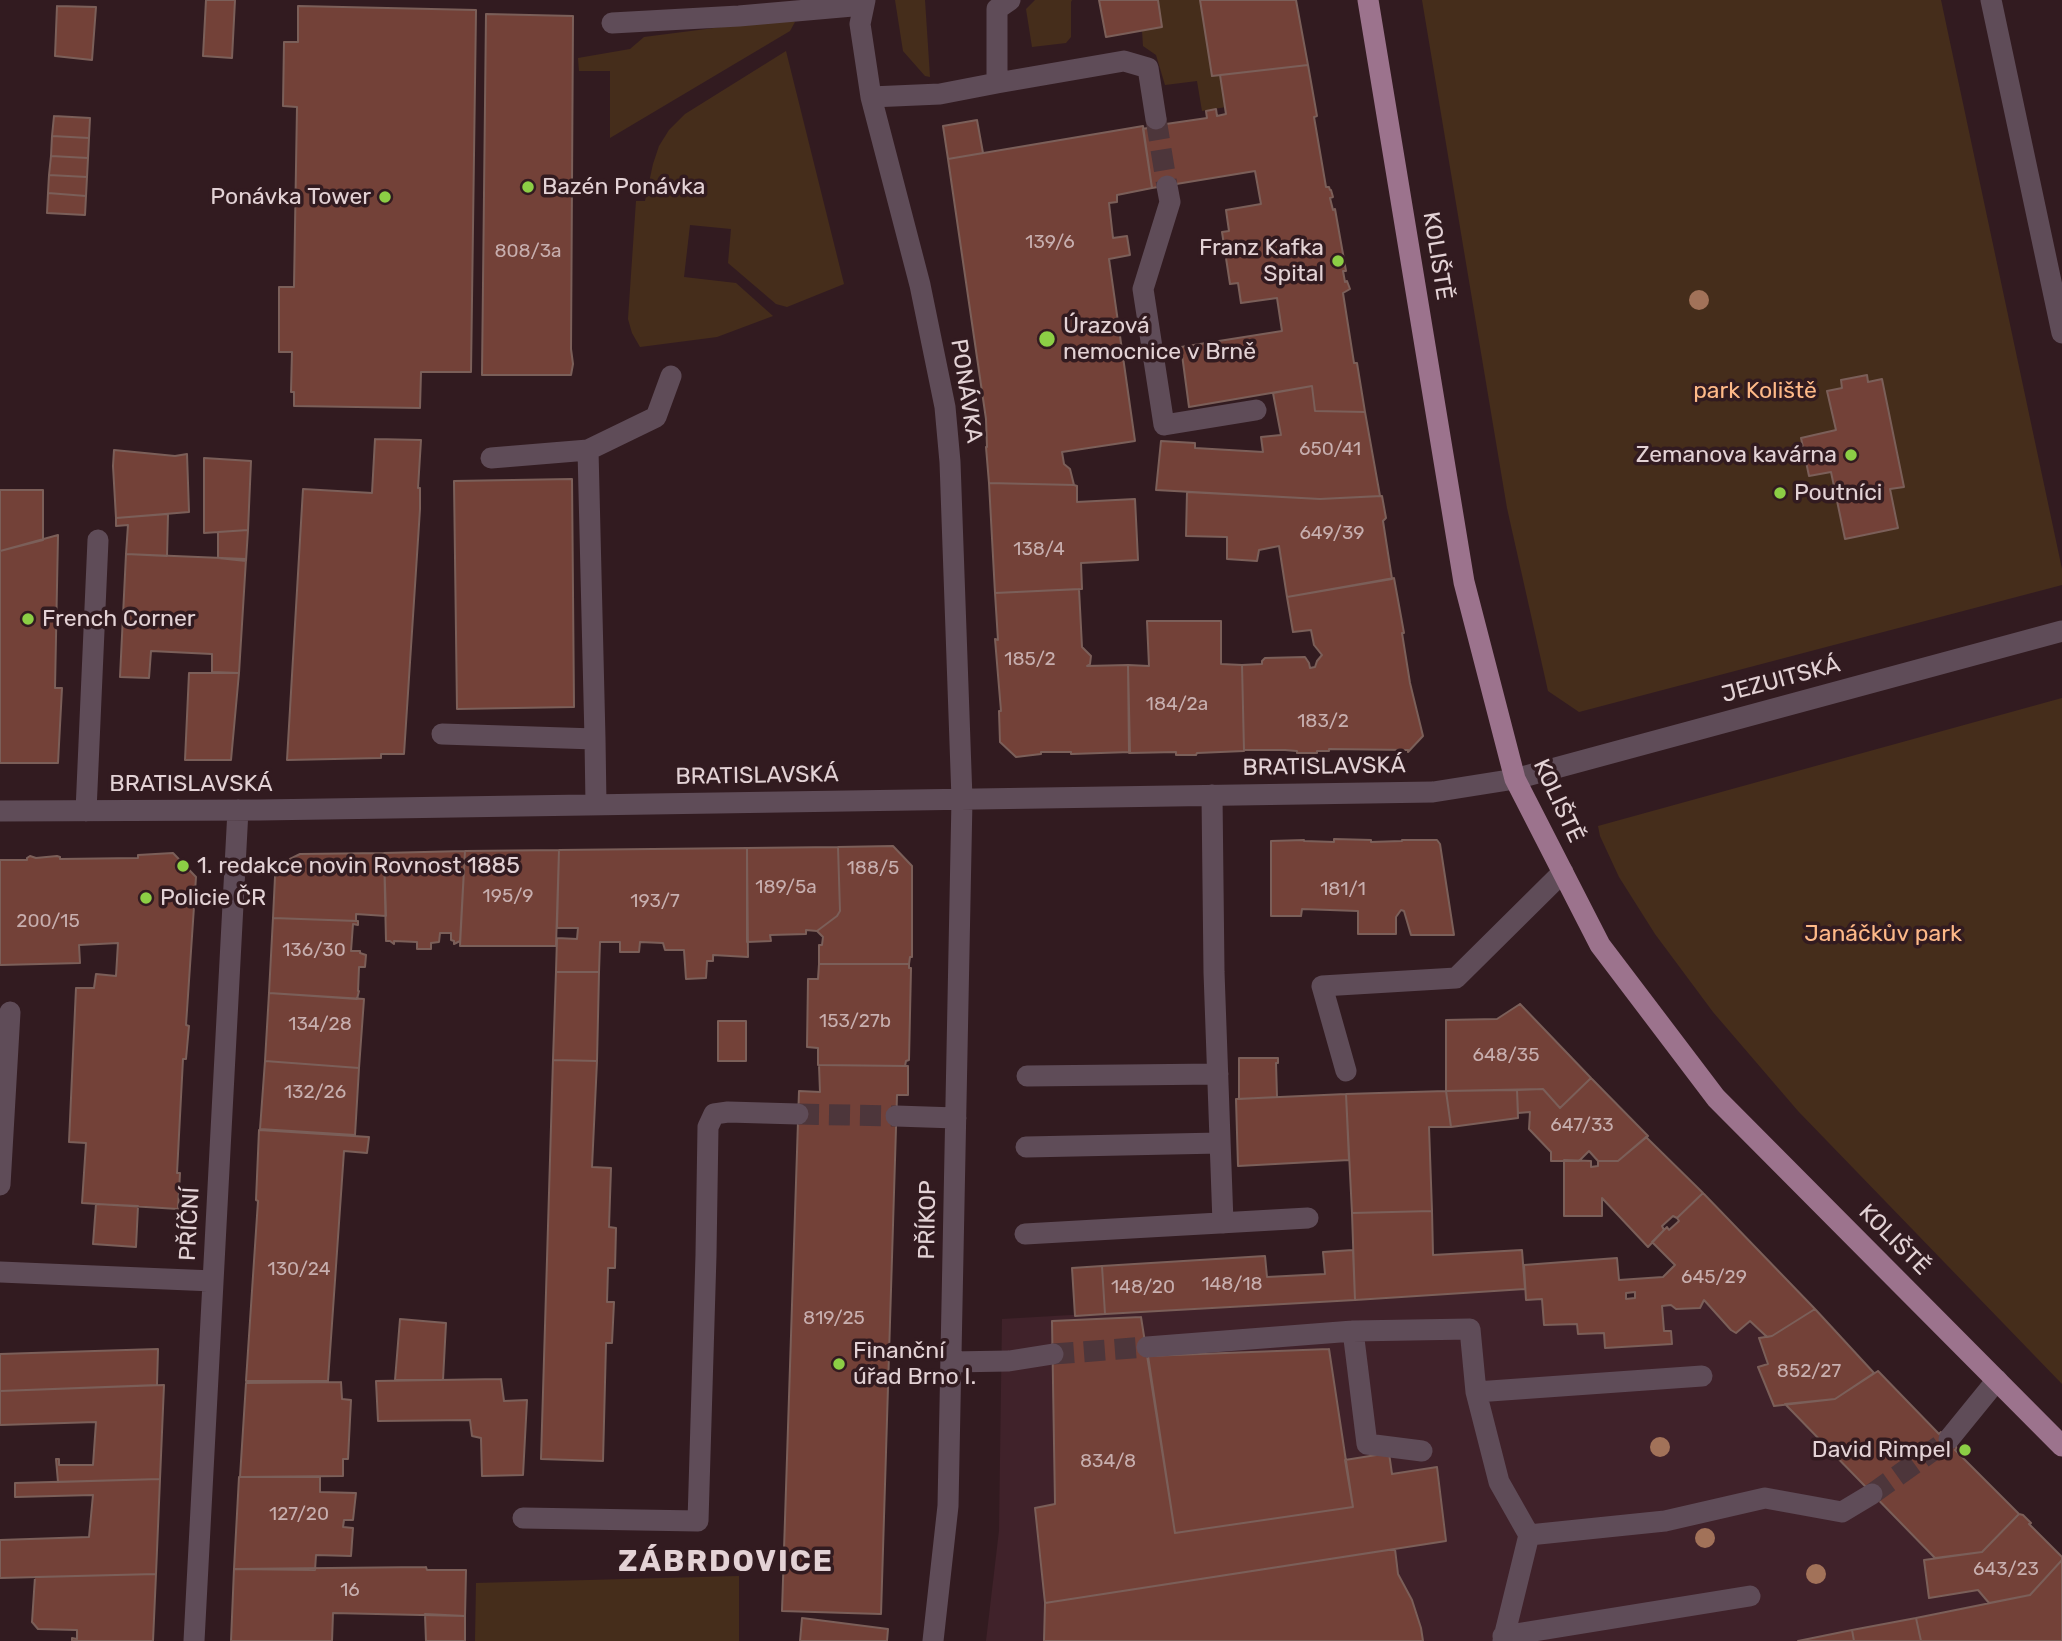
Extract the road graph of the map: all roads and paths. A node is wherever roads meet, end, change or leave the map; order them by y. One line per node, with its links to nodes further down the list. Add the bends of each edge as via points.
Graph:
1 (1010, 0): 6 (street, via 997,9)
2 (1368, 0): 19 (main road, KOLIŠTĚ, via 1464,582)
3 (1991, 0): 10 (street)
4 (864, 3): 5 (street); 7 (street, PONÁVKA, via 860,24)
5 (612, 23)
6 (997, 83): 7 (street, via 940,94); 8 (street, via 1124,61 1148,68)
7 (871, 97): 21 (street, PONÁVKA, via 920,285 945,407)
8 (1156, 119)
9 (1167, 186): 12 (street, via 1170,202 1143,289 1164,425)
10 (2062, 333)
11 (671, 376): 13 (street, via 656,417)
12 (1256, 410)
13 (588, 450): 14 (street); 18 (street)
14 (491, 458)
15 (98, 540): 25 (street)
16 (2062, 631): 19 (street, JEZUITSKÁ)
17 (442, 734): 18 (street)
18 (595, 739): 22 (street)
19 (1515, 779): 20 (street, BRATISLAVSKÁ, via 1433,792); 26 (main road, KOLIŠTĚ)
20 (1212, 796): 21 (street, BRATISLAVSKÁ); 29 (street)
21 (962, 799): 22 (street, BRATISLAVSKÁ); 33 (street, PŘÍKOP)
22 (596, 805): 23 (street, BRATISLAVSKÁ)
23 (238, 810): 25 (street, BRATISLAVSKÁ); 41 (street, PŘÍČNÍ)
24 (0, 811): 25 (street, BRATISLAVSKÁ)
25 (86, 811)
26 (1563, 872): 28 (street, via 1456,978 1322,986); 47 (main road, KOLIŠTĚ, via 1600,945 1716,1098)
27 (10, 1012): 36 (street)
28 (1346, 1071)
29 (1218, 1074): 30 (street); 34 (street)
30 (1027, 1076)
31 (798, 1114): 53 (street, via 714,1114 708,1127 698,1521)
32 (897, 1116): 33 (street)
33 (956, 1118): 45 (street, PŘÍKOP)
34 (1220, 1143): 35 (street); 38 (street)
35 (1026, 1147)
36 (0, 1185)
37 (1308, 1218): 38 (street)
38 (1223, 1223): 39 (street)
39 (1025, 1234)
40 (0, 1272): 41 (street)
41 (213, 1281): 57 (street, PŘÍČNÍ)
42 (1353, 1331): 43 (street); 48 (street, via 1470,1329); 51 (street, via 1367,1444)
43 (1146, 1347)
44 (1053, 1354): 45 (street, via 1009,1361)
45 (951, 1362): 58 (street, PŘÍKOP, via 948,1507)
46 (1702, 1376): 48 (street)
47 (1997, 1380): 49 (street); 50 (main road, KOLIŠTĚ)
48 (1476, 1392): 54 (street, via 1499,1482)
49 (1949, 1439)
50 (2062, 1446)
51 (1422, 1451)
52 (1872, 1493): 54 (street, via 1842,1512 1765,1498 1665,1521)
53 (523, 1518)
54 (1529, 1535): 56 (street)
55 (1750, 1596): 56 (street)
56 (1503, 1639)
57 (194, 1641)
58 (933, 1641)

